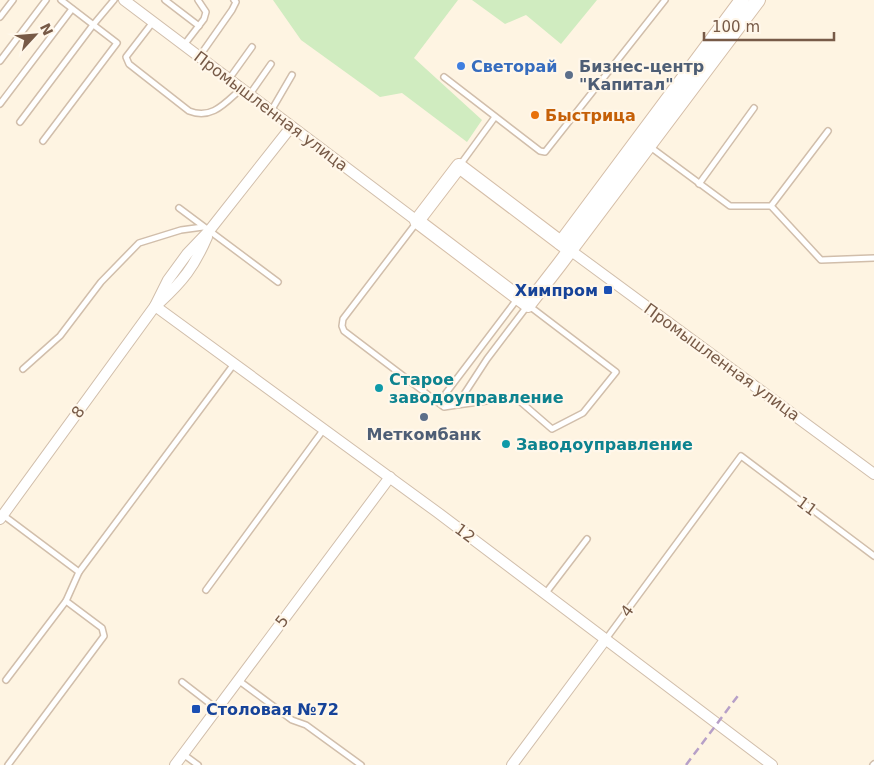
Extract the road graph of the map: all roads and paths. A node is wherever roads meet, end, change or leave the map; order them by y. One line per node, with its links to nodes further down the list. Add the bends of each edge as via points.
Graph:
1 (13, 0): 13 (lane)
2 (46, 0): 20 (lane)
3 (61, 0): 12 (lane)
4 (114, 0): 15 (lane)
5 (124, 0): 14 (street, Промышленная улица)
6 (165, 0): 16 (lane)
7 (198, 0): 16 (lane, via 206,12)
8 (665, 0): 29 (lane, via 545,152)
9 (742, 0): 34 (street)
10 (758, 0): 34 (street)
11 (236, 1): 19 (lane)
12 (72, 9): 15 (lane); 26 (lane)
13 (0, 16)
14 (153, 22): 17 (street, Промышленная улица); 25 (lane, via 126,57 129,64 189,111 208,114)
15 (94, 24): 30 (lane); 33 (lane, via 117,43)
16 (199, 26): 17 (lane)
17 (184, 45): 19 (street, Промышленная улица)
18 (252, 47): 24 (lane)
19 (199, 57): 24 (street, Промышленная улица)
20 (0, 61)
21 (271, 64): 25 (lane)
22 (292, 75): 28 (lane)
23 (444, 77): 29 (lane)
24 (229, 79): 25 (street, Промышленная улица)
25 (246, 92): 28 (street, Промышленная улица)
26 (0, 104)
27 (754, 108): 36 (lane)
28 (271, 111): 31 (street, Промышленная улица)
29 (495, 117): 35 (lane)
30 (20, 122)
31 (292, 127): 39 (street, Промышленная улица); 40 (street, 8)
32 (828, 131): 37 (lane)
33 (43, 141)
34 (644, 142): 36 (lane); 41 (street)
35 (459, 166): 39 (street); 41 (street, Промышленная улица)
36 (699, 184): 37 (lane, via 730,206)
37 (771, 206): 42 (lane, via 821,260)
38 (179, 208): 40 (lane)
39 (417, 222): 44 (street, Промышленная улица); 49 (lane, via 343,319 342,326 344,331 444,407)
40 (206, 229): 43 (lane); 45 (street, 8, via 168,280); 47 (lane, via 180,230 139,243 101,282 60,336)
41 (566, 246): 44 (street); 52 (street, Промышленная улица)
42 (874, 258)
43 (278, 282)
44 (523, 301): 48 (lane); 49 (lane); 49 (lane, via 616,372 583,413 552,429 515,397)
45 (156, 306): 46 (street, 12); 54 (street, 8)
46 (234, 363): 50 (street, 12); 57 (lane)
47 (23, 369)
48 (446, 393)
49 (457, 405)
50 (324, 429): 53 (street, 12); 58 (lane)
51 (741, 456): 56 (lane, 11); 61 (lane, 4)
52 (874, 474)
53 (390, 477): 59 (street, 12); 63 (street, 5)
54 (1, 515): 57 (lane)
55 (587, 539): 59 (lane)
56 (874, 556)
57 (79, 572): 60 (lane)
58 (206, 590)
59 (545, 594): 61 (street, 12)
60 (66, 601): 62 (lane); 67 (lane, via 102,628 104,636)
61 (605, 640): 71 (street, 4); 72 (street, 12)
62 (6, 680)
63 (238, 680): 65 (street, 5); 70 (lane)
64 (182, 682): 65 (lane)
65 (217, 709): 66 (street, 5)
66 (183, 754): 68 (street, 5); 69 (lane)
67 (8, 765)
68 (175, 765)
69 (198, 765)
70 (361, 765)
71 (512, 765)
72 (772, 765)

